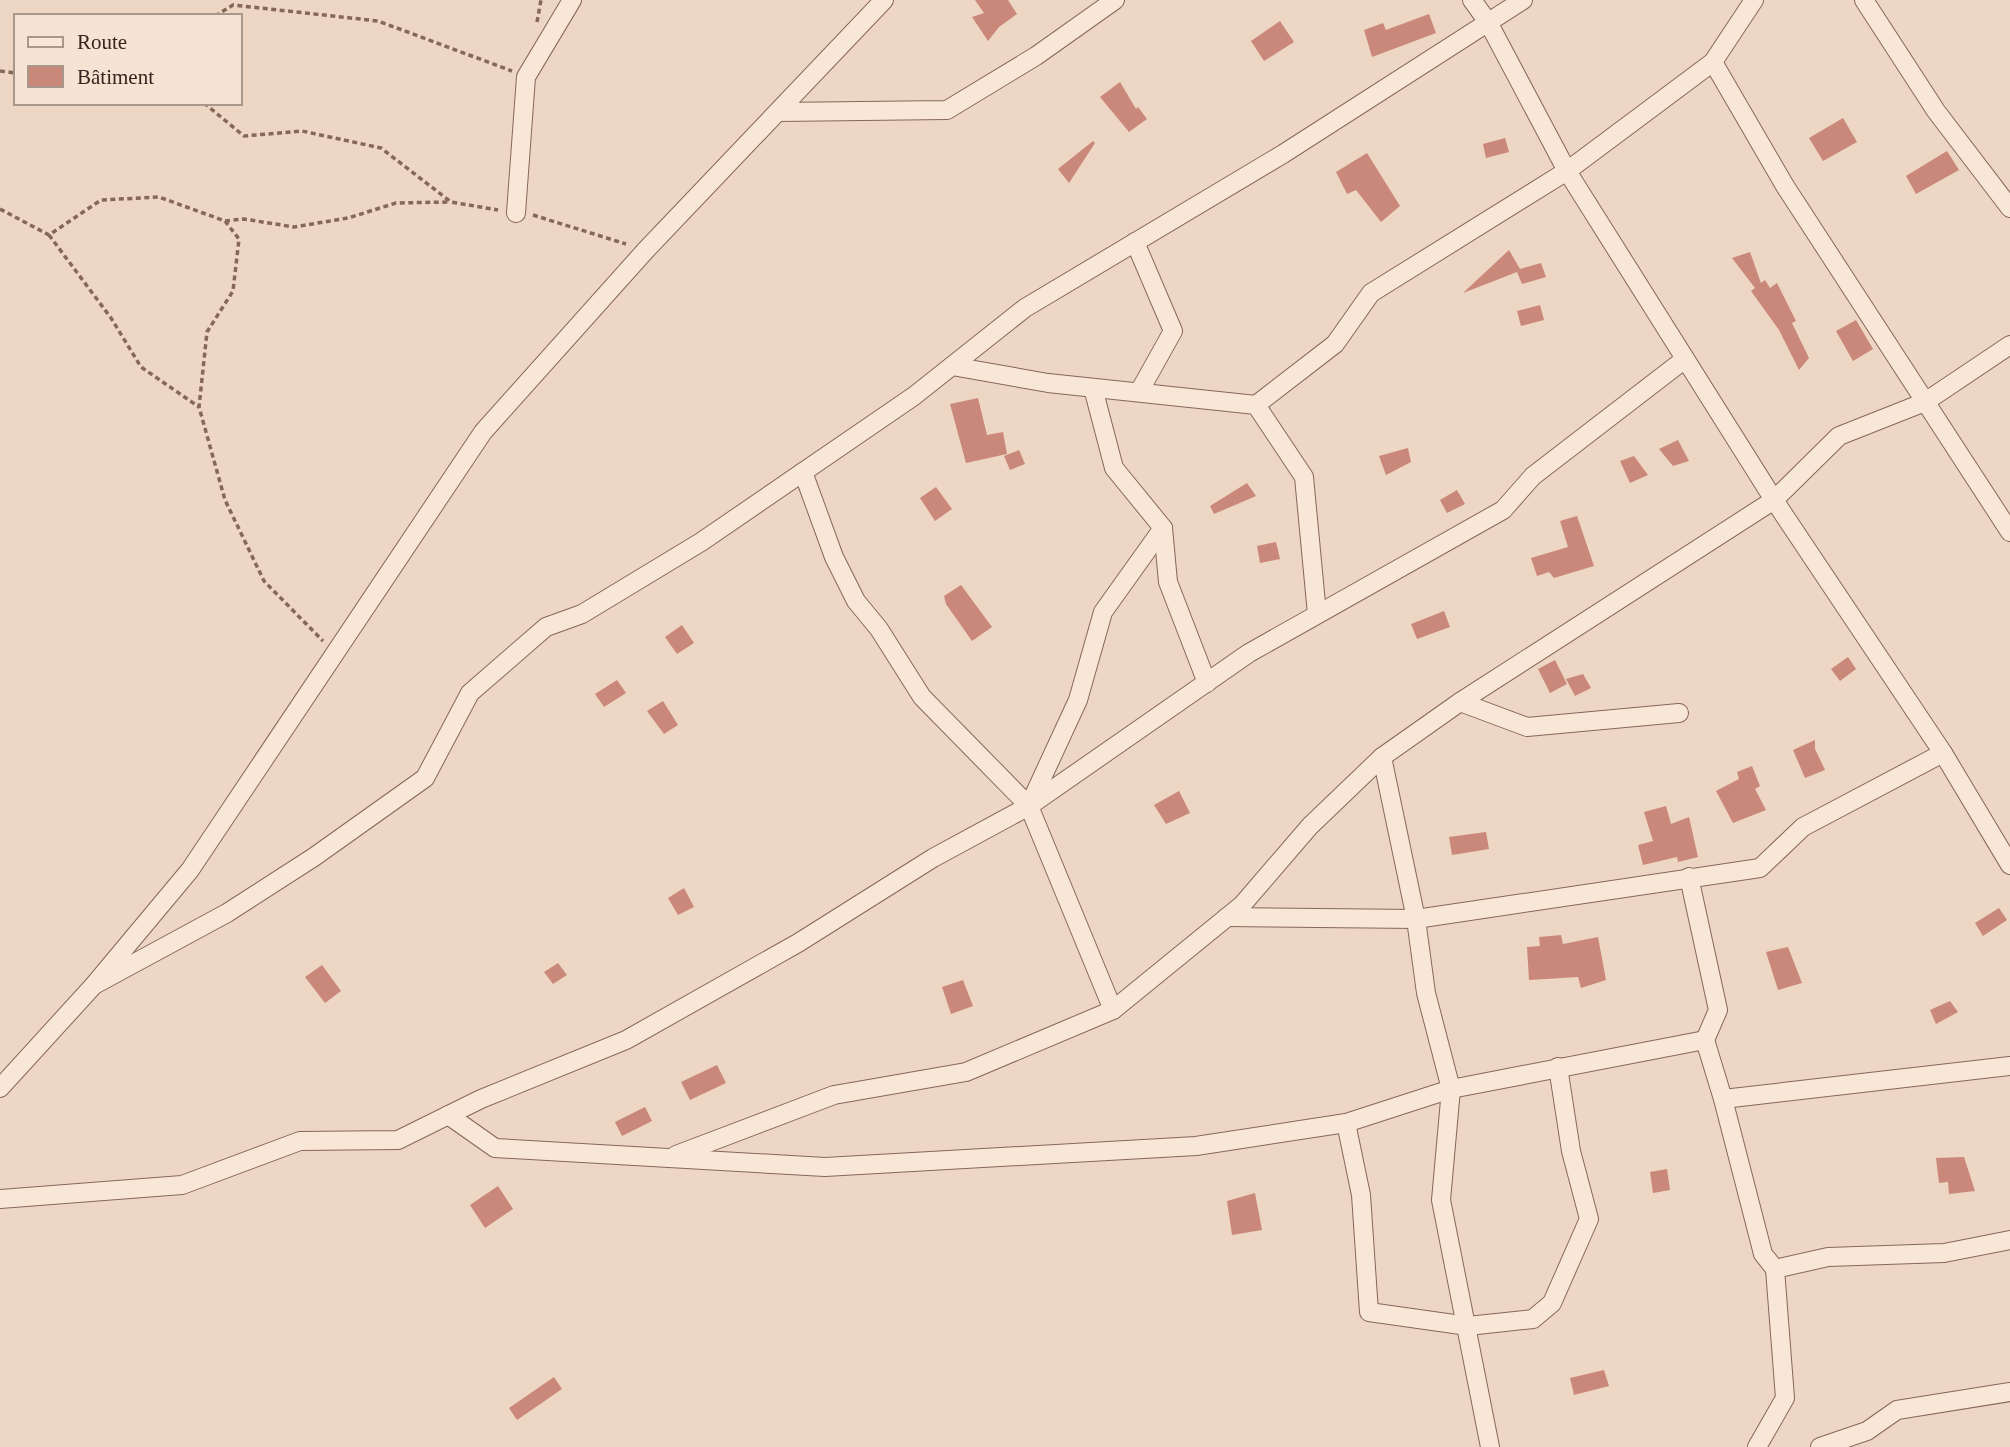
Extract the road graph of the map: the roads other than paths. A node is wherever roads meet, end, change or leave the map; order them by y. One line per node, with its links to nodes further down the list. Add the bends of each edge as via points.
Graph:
1 (572, 0): 13 (street, via 526,77)
2 (884, 0): 10 (street)
3 (1115, 0): 10 (street, via 1036,56 947,110)
4 (1472, 0): 8 (street)
5 (1523, 0): 8 (street)
6 (1754, 0): 9 (street)
7 (1864, 0): 12 (street, via 1936,111)
8 (1488, 22): 11 (street); 14 (street, via 1283,154)
9 (1713, 62): 11 (street); 20 (street, via 1785,186)
10 (778, 111): 37 (street, via 483,432 190,870)
11 (1567, 171): 16 (street); 21 (street, via 1371,293 1335,344)
12 (2010, 208)
13 (516, 213)
14 (1135, 242): 17 (street, via 1025,308); 19 (street, via 1173,331)
15 (2010, 345): 20 (street)
16 (1685, 359): 23 (street); 26 (street, via 1533,476 1503,510)
17 (952, 366): 18 (street); 22 (street)
18 (1093, 388): 19 (street); 24 (street, via 1114,468)
19 (1139, 392): 21 (street)
20 (1926, 402): 23 (street, via 1839,436); 25 (street)
21 (1256, 405): 26 (street, via 1304,477)
22 (803, 472): 32 (street, via 834,557 856,601 922,697); 37 (street, via 606,600 546,627 470,693 425,778 227,913)
23 (1774, 500): 28 (street); 30 (street)
24 (1163, 528): 27 (street, via 1168,582); 32 (street, via 1103,612 1078,700)
25 (2010, 532)
26 (1317, 614): 27 (street)
27 (1207, 683): 32 (street)
28 (1460, 702): 29 (street, via 1527,727); 31 (street)
29 (1679, 713)
30 (1943, 752): 33 (street); 34 (street, via 1803,827 1760,868)
31 (1382, 757): 35 (street, via 1310,826); 36 (street)
32 (1029, 806): 38 (street); 45 (street, via 626,1040)
33 (2010, 865)
34 (1689, 877): 36 (street); 39 (street, via 1718,1010)
35 (1227, 918): 36 (street); 38 (street)
36 (1416, 919): 43 (street, via 1426,993)
37 (94, 985): 42 (street)
38 (1113, 1010): 47 (street, via 966,1072 834,1095)
39 (1705, 1040): 41 (street); 44 (street)
40 (2010, 1066): 44 (street)
41 (1558, 1068): 43 (street); 51 (street, via 1571,1151 1589,1219 1552,1303 1533,1319)
42 (0, 1088)
43 (1451, 1089): 46 (street); 51 (street, via 1441,1200)
44 (1723, 1099): 50 (street, via 1763,1254)
45 (448, 1115): 47 (street, via 495,1148); 48 (street, via 398,1140 300,1141 182,1185)
46 (1346, 1123): 47 (street, via 1196,1146 825,1167); 51 (street, via 1361,1195 1369,1312)
47 (669, 1157)
48 (0, 1199)
49 (2010, 1240): 50 (street, via 1944,1253 1828,1257)
50 (1775, 1269): 54 (street, via 1785,1398)
51 (1468, 1326): 53 (street)
52 (2010, 1392): 55 (street, via 1897,1410 1867,1431)
53 (1490, 1447)
54 (1757, 1447)
55 (1820, 1447)

